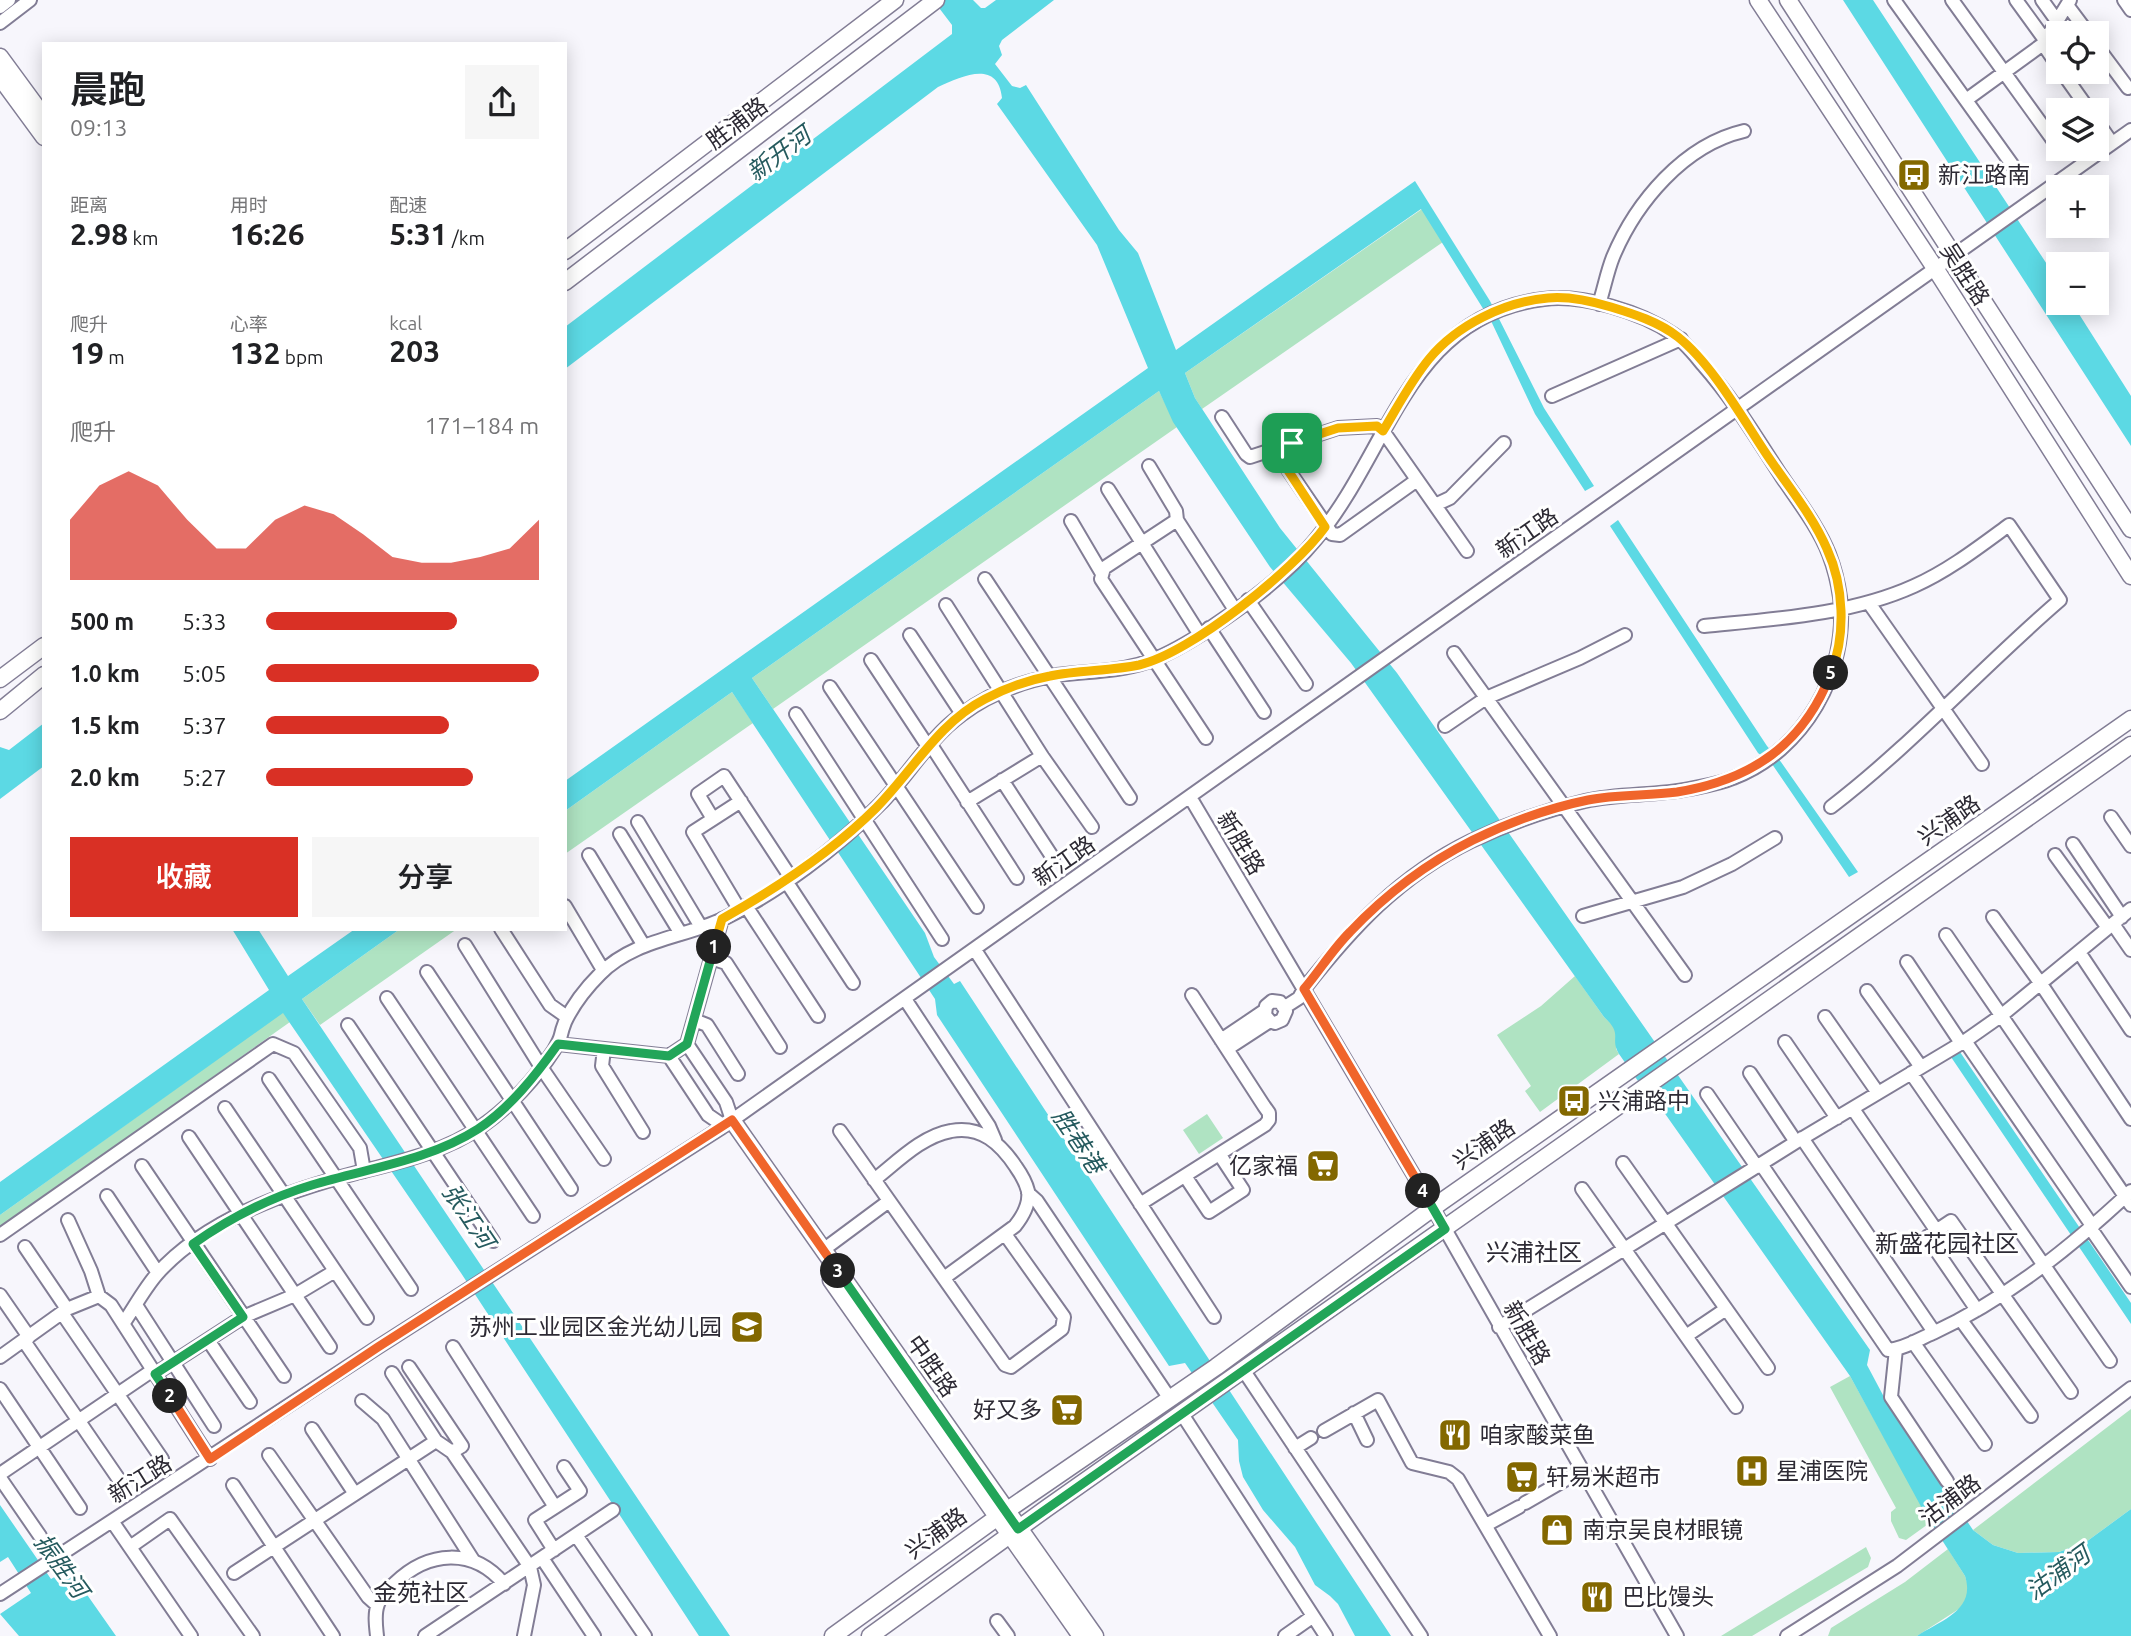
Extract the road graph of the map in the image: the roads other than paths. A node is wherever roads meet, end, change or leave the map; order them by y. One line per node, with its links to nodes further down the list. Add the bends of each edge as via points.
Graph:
1 (9, 0): 13 (street)
2 (30, 0): 17 (street)
3 (895, 0): 37 (main road, 胜浦路)
4 (1758, 0): 36 (main road, 吴胜路)
5 (1788, 0): 35 (main road, 吴胜路)
6 (1894, 0): 26 (street)
7 (1952, 0): 23 (street)
8 (2016, 0): 19 (street)
9 (2042, 0): 15 (street)
10 (2124, 0): 14 (street)
11 (934, 1): 40 (main road, 胜浦路)
12 (2069, 2): 15 (street); 16 (street)
13 (0, 7)
14 (2131, 10)
15 (2057, 21)
16 (2081, 21)
17 (0, 23)
18 (2046, 39): 19 (street)
19 (2044, 42): 20 (street); 23 (street)
20 (2046, 45)
21 (0, 57): 27 (main road)
22 (2109, 62): 25 (street)
23 (2004, 72): 26 (street); 28 (street)
24 (0, 77): 31 (main road)
25 (2128, 88)
26 (1966, 100): 34 (street)
27 (42, 114)
28 (2046, 130)
29 (2131, 130): 33 (street, 新江路)
30 (1744, 131): 43 (street, via 1701,149 1651,194 1613,257)
31 (42, 134)
32 (2109, 139): 33 (street)
33 (2112, 143): 38 (street, 新江路)
34 (2016, 170)
35 (1934, 223): 36 (main road); 38 (main road, 吴胜路)
36 (1914, 237): 39 (main road, 吴胜路)
37 (567, 249)
38 (1954, 254): 39 (street, 新江路); 41 (main road, 吴胜路)
39 (1935, 268): 42 (main road, 吴胜路); 46 (street, 新江路)
40 (567, 280)
41 (1977, 289): 42 (main road); 58 (main road, 吴胜路)
42 (1957, 303): 62 (main road, 吴胜路)
43 (1600, 304): 44 (street, via 1653,322); 48 (street, via 1549,298 1483,318 1449,339 1430,358)
44 (1681, 339): 45 (street); 46 (street)
45 (1552, 396)
46 (1737, 409): 67 (street, via 1827,549); 98 (street, 新江路)
47 (1222, 417): 50 (street, via 1246,454 1256,457)
48 (1383, 431): 50 (street, via 1377,426 1338,428); 52 (street); 57 (street, via 1347,498)
49 (1504, 443): 54 (street, via 1450,498)
50 (1274, 449): 57 (street)
51 (1149, 466): 56 (street)
52 (1418, 480): 54 (street); 57 (street, via 1340,535)
53 (1108, 489): 59 (street)
54 (1435, 505): 60 (street)
55 (1071, 520): 61 (street)
56 (1177, 520): 59 (street); 68 (street)
57 (1325, 527): 64 (street, via 1304,552)
58 (2131, 529)
59 (1141, 543): 61 (street); 70 (street)
60 (1467, 551)
61 (1101, 572): 75 (street, via 1101,579)
62 (2131, 576)
63 (985, 579): 77 (street)
64 (1248, 600): 68 (street); 80 (street)
65 (1869, 603): 67 (street); 85 (street); 85 (street, via 1941,572 2009,525 2060,600)
66 (946, 605): 82 (street)
67 (1840, 609): 69 (street); 102 (street, via 1836,660 1822,698 1779,751 1734,778 1710,785)
68 (1235, 610): 70 (street)
69 (1704, 626)
70 (1205, 631): 75 (street); 86 (street)
71 (910, 635): 87 (street)
72 (1625, 635): 83 (street)
73 (42, 648): 79 (main road)
74 (1454, 653): 83 (street)
75 (1154, 659): 77 (street); 91 (street)
76 (871, 660): 93 (street)
77 (1050, 676): 82 (street); 99 (street)
78 (42, 677): 84 (main road)
79 (0, 679)
80 (1306, 684)
81 (830, 687): 97 (street)
82 (1002, 692): 87 (street); 94 (street)
83 (1486, 698): 90 (street); 102 (street)
84 (0, 710)
85 (1944, 710): 95 (street); 103 (street)
86 (1264, 712)
87 (962, 713): 93 (street)
88 (796, 714): 107 (street)
89 (2131, 719): 202 (main road, 兴浦路)
90 (1445, 726)
91 (1206, 737)
92 (2131, 745): 207 (main road, 兴浦路)
93 (930, 746): 97 (street); 101 (street)
94 (1042, 755): 96 (street); 108 (street)
95 (1982, 764)
96 (1002, 780): 101 (street); 115 (street)
97 (896, 786): 107 (street); 120 (street)
98 (1190, 797): 133 (street, 新江路); 143 (street, 新胜路)
99 (1130, 798)
100 (741, 802): 105 (street); 105 (street, via 724,776 698,794); 117 (street)
101 (967, 802): 116 (street)
102 (1563, 807): 118 (street); 143 (street, via 1475,839 1421,871 1349,933)
103 (1831, 807)
104 (2111, 817): 112 (street)
105 (713, 819): 119 (street, via 693,832)
106 (638, 822): 126 (street)
107 (860, 823): 117 (street); 130 (street)
108 (1092, 827)
109 (620, 834): 128 (street)
110 (1775, 838): 118 (street, via 1684,887)
111 (2073, 844): 125 (street)
112 (2131, 846)
113 (589, 855): 132 (street)
114 (2055, 855): 125 (street)
115 (1053, 858)
116 (1017, 878)
117 (788, 879): 119 (street); 141 (street)
118 (1632, 902): 122 (street); 140 (street)
119 (743, 907): 124 (street); 150 (street)
120 (977, 907)
121 (567, 909): 138 (street)
122 (1583, 916)
123 (1993, 917): 142 (street)
124 (722, 919): 126 (street); 136 (street)
125 (2118, 919): 134 (street); 135 (street)
126 (701, 927): 128 (street)
127 (502, 931): 152 (street, via 550,1005)
128 (681, 934): 132 (street)
129 (1946, 935): 149 (street)
130 (942, 939)
131 (465, 945): 165 (street)
132 (644, 946): 138 (street)
133 (975, 950): 147 (street, 新江路); 201 (street)
134 (2131, 950)
135 (2079, 952): 142 (street); 156 (street)
136 (711, 958): 154 (street); 162 (street, via 726,963)
137 (1907, 962): 158 (street)
138 (603, 970): 152 (street)
139 (427, 972): 172 (street)
140 (1685, 975)
141 (853, 984)
142 (2041, 984): 149 (street); 176 (street)
143 (1304, 989): 148 (street); 202 (street, 新胜路)
144 (1867, 991): 166 (street)
145 (1192, 995): 161 (street)
146 (387, 998): 179 (street)
147 (905, 999): 177 (street, 新江路); 182 (street)
148 (1283, 1004): 151 (street, via 1269,1003); 151 (street, via 1286,1014 1282,1020 1275,1023)
149 (2002, 1015): 158 (street); 199 (street)
150 (818, 1016)
151 (1267, 1016): 161 (street)
152 (567, 1017): 159 (street)
153 (1825, 1017): 170 (street)
154 (694, 1020): 160 (street); 168 (street, via 707,1025)
155 (348, 1025): 184 (street)
156 (2131, 1030)
157 (1785, 1042): 175 (street)
158 (1963, 1042): 166 (street); 208 (street)
159 (558, 1044): 163 (street); 165 (street)
160 (687, 1044): 164 (street); 177 (street, via 726,1102)
161 (1224, 1044): 185 (street, via 1269,1113 1269,1120)
162 (780, 1047)
163 (604, 1049): 164 (street); 180 (street, via 602,1066)
164 (669, 1056): 177 (street, via 708,1115)
165 (541, 1067): 172 (street); 186 (street)
166 (1916, 1070): 170 (street); 217 (street)
167 (1750, 1073): 183 (street)
168 (738, 1074)
169 (269, 1079): 192 (street)
170 (1878, 1093): 174 (street)
171 (1707, 1094): 189 (street)
172 (511, 1101): 179 (street); 194 (street)
173 (225, 1108): 197 (street)
174 (1853, 1109): 175 (street); 209 (street)
175 (1838, 1118): 183 (street)
176 (2131, 1119)
177 (728, 1123): 215 (main road, 中胜路); 278 (street, 新江路); 290 (main road, 中胜路)
178 (840, 1130): 193 (street)
179 (475, 1131): 184 (street); 204 (street)
180 (643, 1132)
181 (189, 1137): 203 (street)
182 (995, 1140): 193 (street, via 970,1131 939,1133); 196 (street, via 1022,1176)
183 (1799, 1140): 189 (street); 237 (street)
184 (433, 1152): 190 (street); 212 (street)
185 (1220, 1155): 191 (street); 191 (street, via 1243,1190 1209,1212)
186 (604, 1159)
187 (1623, 1163): 206 (street)
188 (142, 1166): 213 (street)
189 (1755, 1168): 206 (street); 244 (street, via 1888,1350)
190 (364, 1171): 192 (street); 211 (street, via 360,1148 294,1053 273,1044)
191 (1185, 1176): 201 (street)
192 (336, 1178): 197 (street); 222 (street)
193 (874, 1180): 200 (street)
194 (571, 1189)
195 (1582, 1189): 216 (street)
196 (1028, 1193): 210 (street, via 1022,1217); 258 (street)
197 (283, 1195): 203 (street); 218 (street)
198 (107, 1196): 219 (street)
199 (2129, 1197): 208 (street)
200 (889, 1201): 215 (street); 220 (street)
201 (1140, 1204): 232 (street)
202 (1433, 1208): 207 (street, 新胜路); 258 (main road, 兴浦路)
203 (240, 1214): 213 (street); 225 (street)
204 (533, 1216)
205 (68, 1220): 226 (street)
206 (1666, 1223): 216 (street); 228 (street)
207 (1445, 1229): 236 (street, 新胜路); 250 (main road, 兴浦路)
208 (2090, 1229): 217 (street); 221 (street)
209 (1936, 1230): 223 (street, via 1951,1221); 229 (street, via 1927,1237)
210 (1005, 1234): 220 (street); 220 (street, via 1065,1317 1062,1329 1017,1364 1005,1365)
211 (0, 1235)
212 (493, 1241)
213 (193, 1244): 219 (street); 231 (street)
214 (25, 1247): 230 (street)
215 (823, 1250): 290 (main road, 中胜路)
216 (1624, 1250): 236 (street); 238 (street)
217 (2043, 1267): 223 (street); 246 (street)
218 (335, 1271): 225 (street); 233 (street)
219 (158, 1273): 227 (street)
220 (944, 1278)
221 (2131, 1287)
222 (411, 1289)
223 (2003, 1294): 229 (street); 256 (street)
224 (0, 1295): 239 (street)
225 (295, 1295): 231 (street); 242 (street)
226 (99, 1296): 230 (street); 235 (street)
227 (136, 1305): 235 (street); 247 (street)
228 (1726, 1309): 238 (street); 249 (street)
229 (1977, 1310): 234 (street)
230 (65, 1311): 239 (street); 257 (street)
231 (243, 1317): 240 (street); 253 (street)
232 (1213, 1317)
233 (367, 1318)
234 (1961, 1320): 237 (street); 264 (street)
235 (123, 1324): 251 (street)
236 (1499, 1327): 281 (street, 新胜路)
237 (1934, 1332): 241 (street)
238 (1686, 1336): 261 (street)
239 (27, 1339): 245 (street); 265 (street)
240 (208, 1339): 247 (street); 260 (street)
241 (1913, 1342): 244 (street); 272 (street)
242 (330, 1347)
243 (453, 1347): 287 (street)
244 (1896, 1349): 283 (street, via 1891,1397)
245 (0, 1357)
246 (2110, 1361)
247 (172, 1363): 251 (street); 266 (street)
248 (409, 1367): 275 (street, via 462,1446)
249 (1768, 1368)
250 (1244, 1371): 263 (main road, 兴浦路); 274 (street)
251 (154, 1372): 257 (street); 278 (street)
252 (392, 1373): 271 (street)
253 (284, 1376)
254 (2131, 1388): 309 (street, 沽浦路, via 1897,1566)
255 (0, 1389): 273 (street)
256 (2071, 1392)
257 (118, 1394): 265 (street); 277 (street)
258 (1170, 1399): 290 (main road, 兴浦路)
259 (362, 1401): 279 (street, via 383,1419)
260 (250, 1402)
261 (1735, 1407)
262 (1354, 1413): 268 (street); 270 (street); 293 (street, via 1378,1400 1412,1463 1449,1472 1458,1479)
263 (1182, 1414): 294 (main road, 兴浦路); 307 (street)
264 (2031, 1416)
265 (79, 1420): 273 (street); 284 (street)
266 (214, 1426)
267 (312, 1429): 286 (street)
268 (1324, 1431)
269 (1311, 1438): 274 (street)
270 (1367, 1440)
271 (436, 1441): 275 (street); 279 (street)
272 (1985, 1444)
273 (40, 1447): 282 (street); 288 (street)
274 (1295, 1448): 325 (street)
275 (453, 1452): 302 (street)
276 (269, 1455): 292 (street)
277 (162, 1459)
278 (210, 1459): 291 (street, 新江路)
279 (408, 1459): 286 (street); 301 (street)
280 (564, 1467): 287 (street, via 580,1490)
281 (1582, 1470): 293 (street); 327 (street, 新胜路)
282 (0, 1476): 296 (street)
283 (1947, 1480)
284 (122, 1484)
285 (233, 1485): 298 (street)
286 (355, 1494): 292 (street)
287 (555, 1507): 299 (street, via 535,1520)
288 (80, 1508)
289 (613, 1510): 295 (street)
290 (1001, 1514): 294 (main road, 中胜路); 318 (main road, 兴浦路)
291 (112, 1521): 297 (street); 305 (street, 新江路)
292 (313, 1522): 298 (street); 306 (street)
293 (1486, 1525): 326 (street)
294 (1013, 1532): 319 (main road, 兴浦路); 321 (main road, 中胜路); 322 (main road, 中胜路)
295 (576, 1535): 299 (street); 317 (street)
296 (40, 1536)
297 (130, 1547): 311 (street); 312 (street, via 170,1520)
298 (274, 1548): 303 (street); 313 (street)
299 (554, 1550): 300 (street)
300 (542, 1558): 302 (street); 310 (street)
301 (473, 1560): 304 (street); 306 (street, via 456,1557 419,1565 393,1584)
302 (530, 1567): 304 (street); 316 (street, via 534,1585)
303 (234, 1573)
304 (505, 1584): 315 (street)
305 (0, 1594)
306 (377, 1605): 314 (street)
307 (1312, 1617): 323 (street); 324 (street)
308 (997, 1621): 320 (street)
309 (1801, 1632): 328 (street, 沽浦路)
310 (589, 1634)
311 (191, 1636)
312 (253, 1636)
313 (333, 1636)
314 (377, 1636)
315 (425, 1636)
316 (524, 1636)
317 (645, 1636)
318 (833, 1636)
319 (870, 1636)
320 (1007, 1636)
321 (1081, 1636)
322 (1095, 1636)
323 (1285, 1636)
324 (1325, 1636)
325 (1421, 1636)
326 (1550, 1636)
327 (1677, 1636)
328 (1787, 1636)

